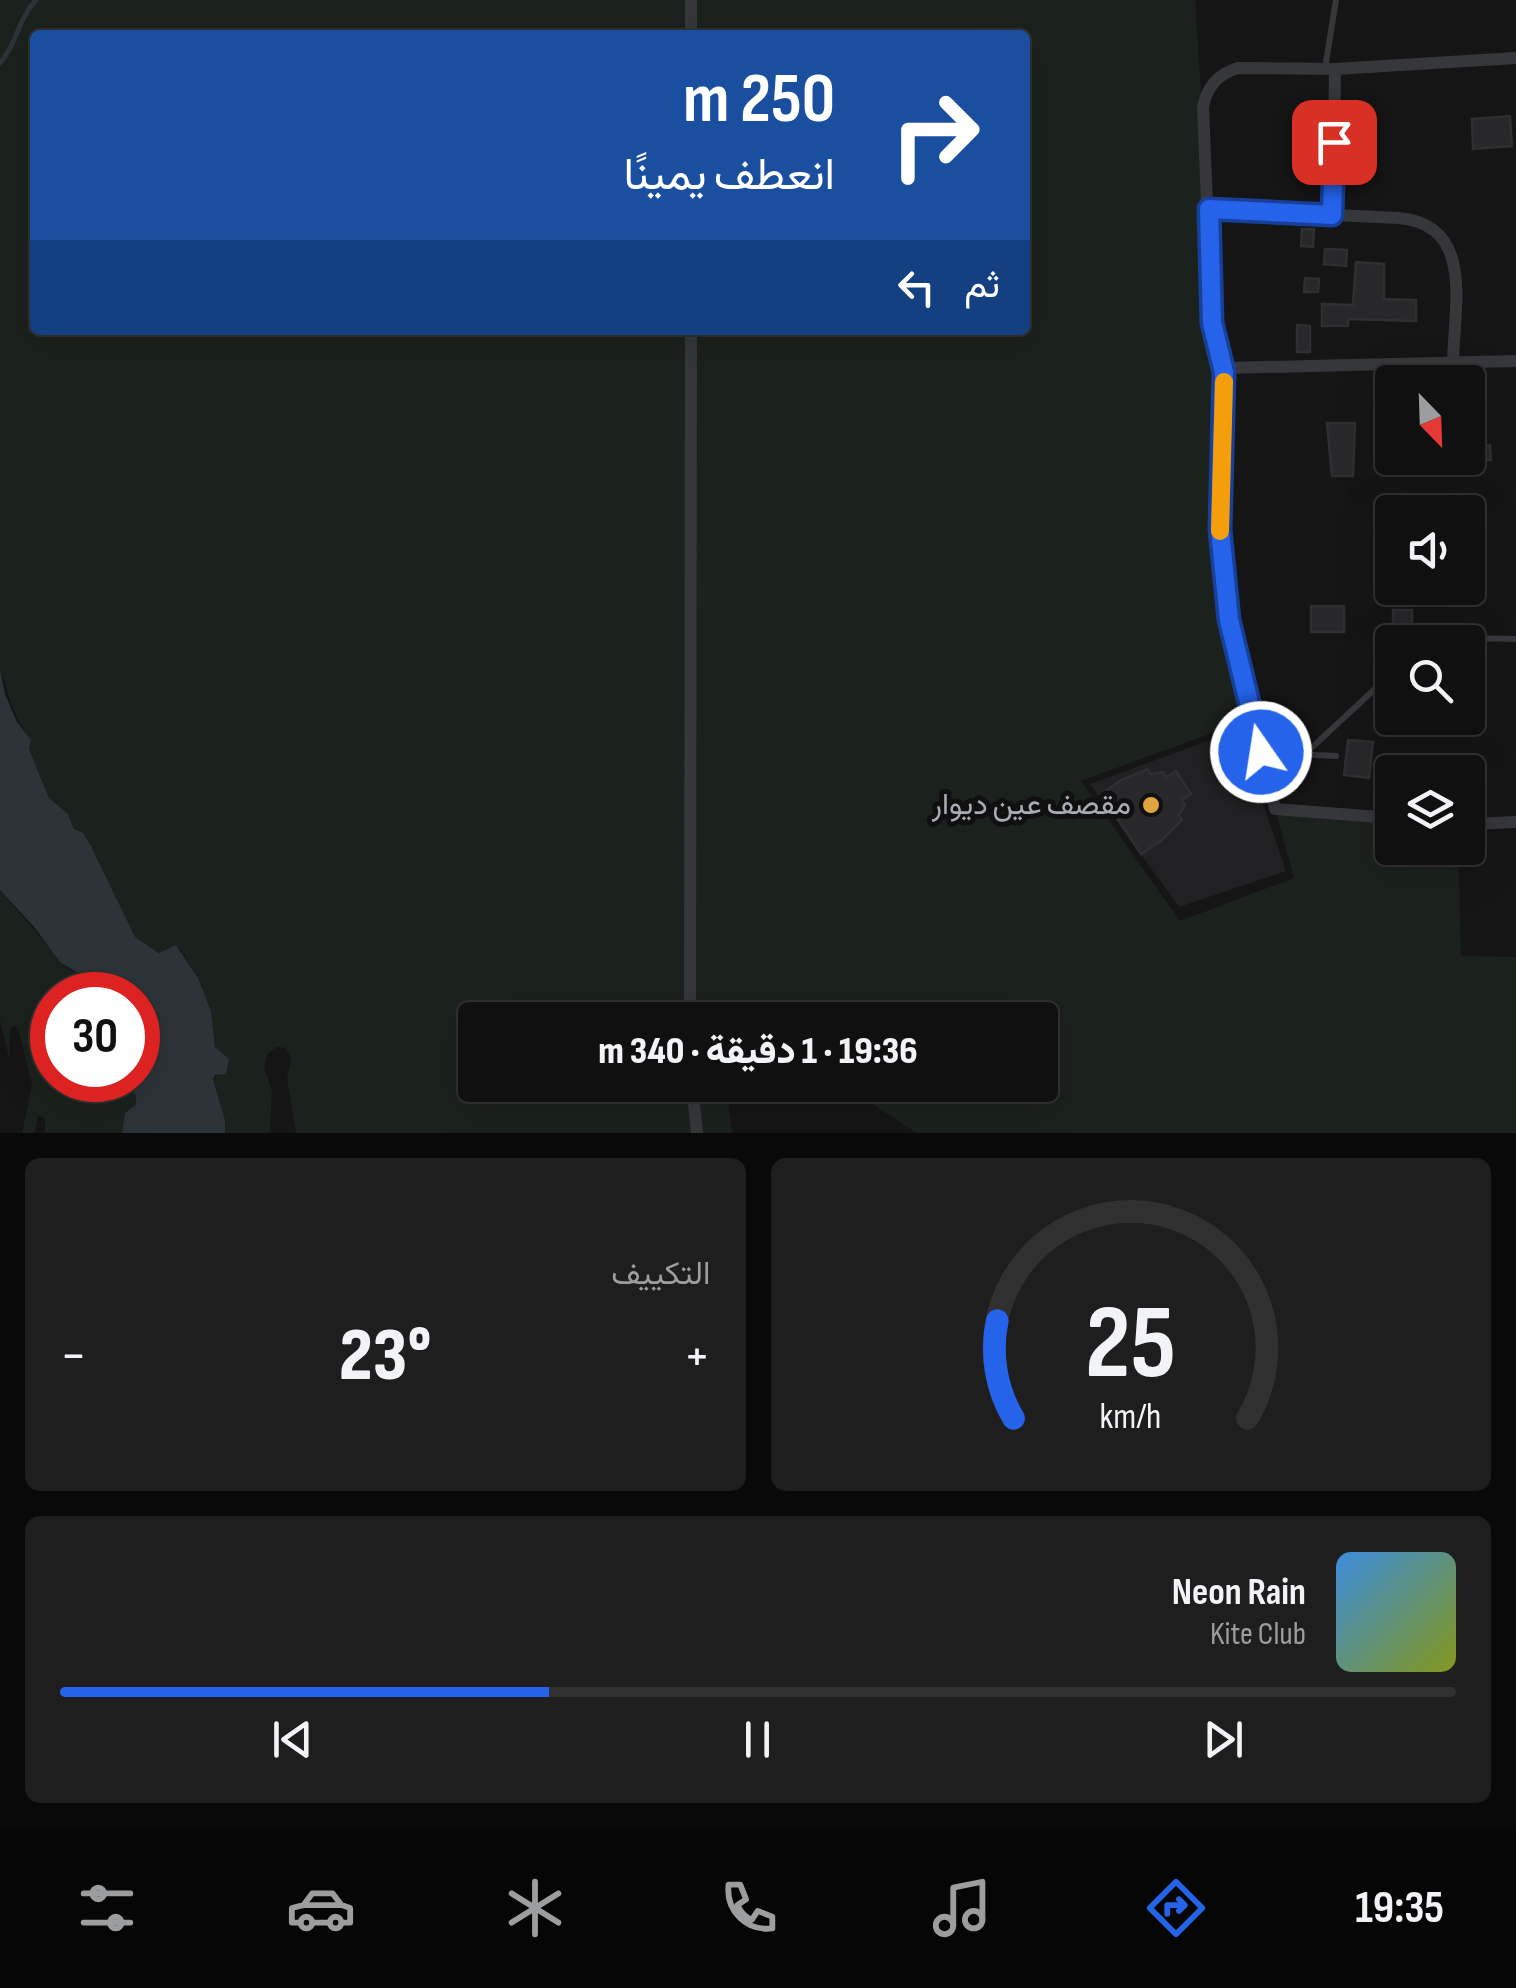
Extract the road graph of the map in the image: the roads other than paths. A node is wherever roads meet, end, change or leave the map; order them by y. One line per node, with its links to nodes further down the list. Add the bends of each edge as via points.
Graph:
1 (691, 0): 3 (street)
2 (1336, 0): 5 (lane)
3 (691, 30)
4 (1516, 58): 5 (street)
5 (1330, 68): 6 (street, via 1238,68 1212,84 1203,106); 7 (street)
6 (1209, 209): 7 (street); 11 (street, via 1212,323)
7 (1332, 215): 10 (street, via 1410,219 1442,236 1455,266)
8 (691, 335): 21 (street)
9 (1516, 361): 10 (street)
10 (1453, 362): 11 (street)
11 (1224, 368): 15 (street, via 1222,548 1229,620)
12 (1485, 638): 13 (lane)
13 (1516, 638)
14 (1375, 689): 16 (lane)
15 (1261, 752): 16 (lane); 18 (street, via 1275,809)
16 (1305, 754): 17 (lane)
17 (1336, 756)
18 (1375, 817)
19 (1516, 822): 20 (street)
20 (1485, 823)
21 (690, 1002)
22 (694, 1102): 23 (street)
23 (697, 1133)

